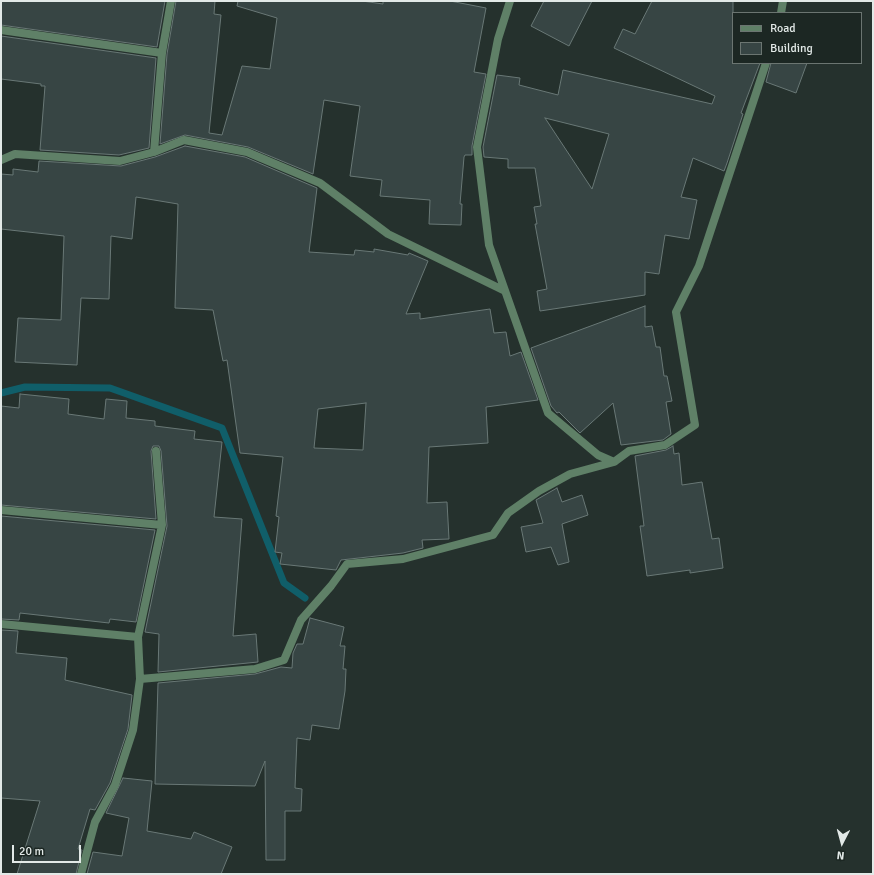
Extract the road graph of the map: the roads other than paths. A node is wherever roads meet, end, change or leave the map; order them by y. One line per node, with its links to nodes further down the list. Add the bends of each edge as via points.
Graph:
1 (171, 1): 6 (street)
2 (510, 1): 10 (street, via 498,38 477,147 489,245)
3 (783, 1): 4 (street)
4 (781, 12)
5 (1, 30): 6 (street)
6 (162, 53): 8 (street)
7 (766, 64): 12 (street, via 699,266 676,312 695,424 665,445 629,450)
8 (154, 152): 9 (street, via 120,161 15,154); 10 (street, via 184,140 247,152 320,183 388,234)
9 (1, 160)
10 (505, 291): 12 (street, via 548,413 598,455)
11 (156, 451): 14 (street)
12 (614, 462): 17 (street, via 570,474 539,491 508,513 493,535 403,559 347,564 332,586 301,620 284,660 255,669)
13 (1, 510): 14 (street)
14 (162, 525): 16 (street)
15 (1, 624): 16 (street)
16 (138, 637): 17 (street)
17 (140, 679): 18 (street, via 133,730 115,785 95,822)
18 (81, 874)

